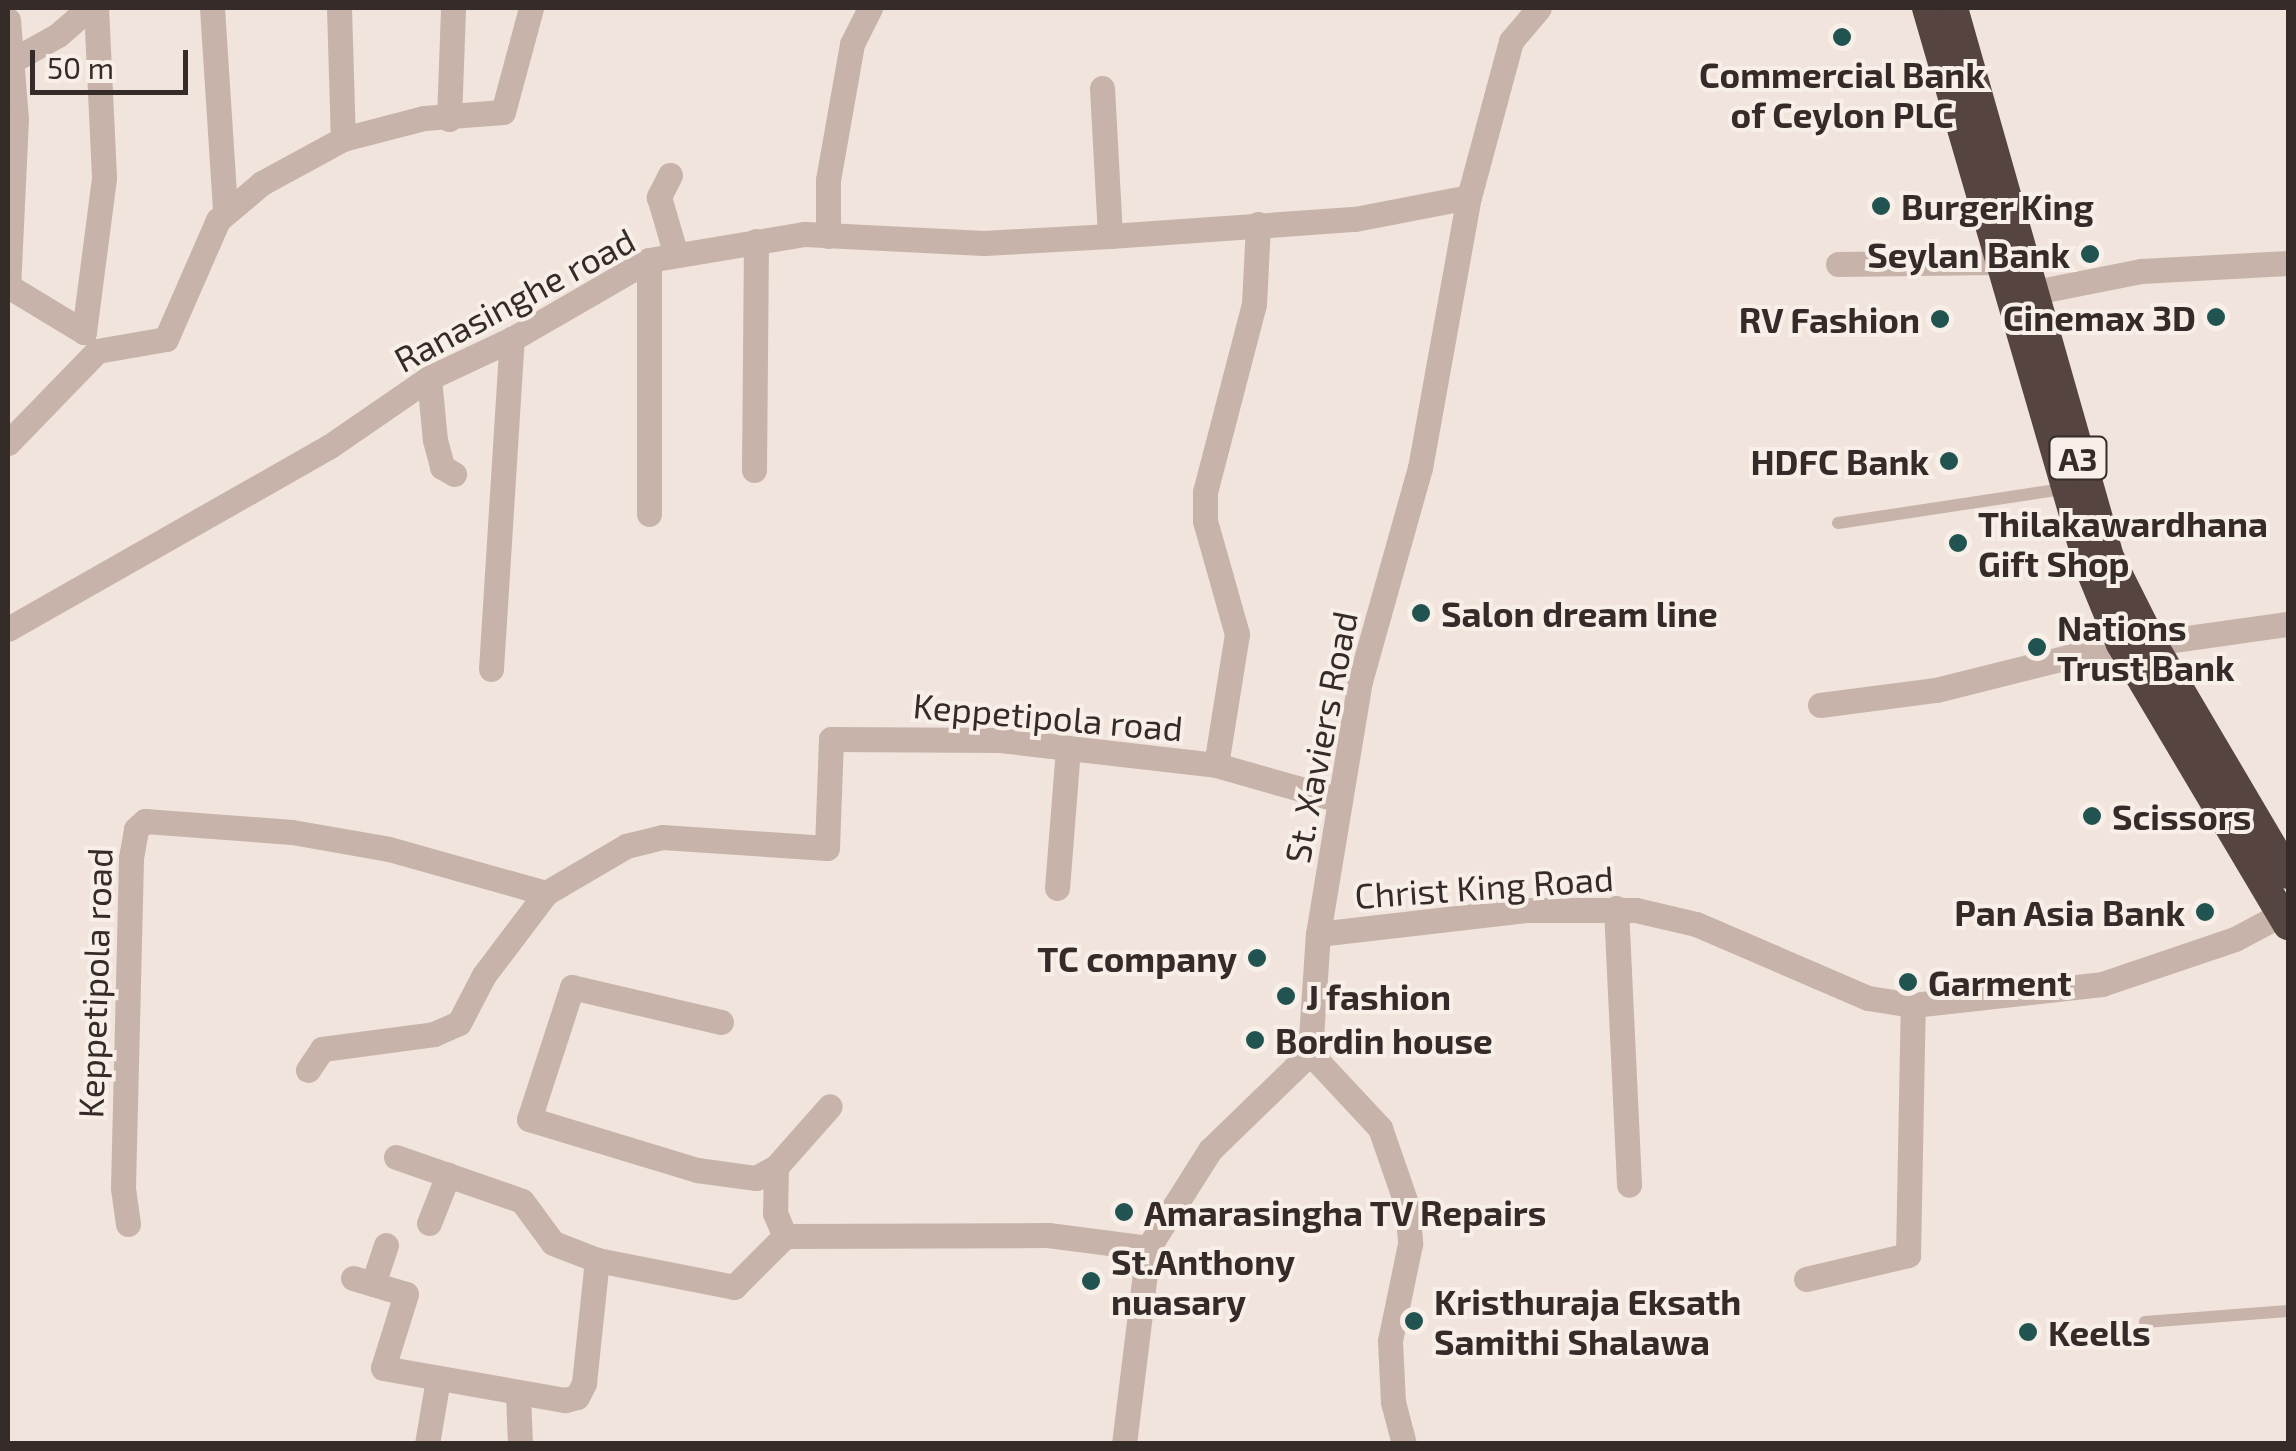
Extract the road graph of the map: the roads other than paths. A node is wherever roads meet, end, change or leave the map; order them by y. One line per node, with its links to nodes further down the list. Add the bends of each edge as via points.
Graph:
1 (93, 8): 11 (street); 27 (street, via 104,177 84,332)
2 (212, 8): 17 (street)
3 (339, 8): 14 (street)
4 (452, 8): 13 (street)
5 (531, 8): 13 (street, via 503,112)
6 (870, 8): 19 (street, via 852,44 828,180)
7 (1539, 8): 16 (street, St. Xaviers Road, via 1511,41)
8 (1927, 8): 24 (highway, A3)
9 (1953, 8): 28 (highway, A3)
10 (8, 20): 11 (street)
11 (10, 61): 27 (street)
12 (1102, 88): 20 (street)
13 (450, 119): 14 (street, via 424,118)
14 (343, 139): 17 (street)
15 (670, 175): 22 (street, via 658,197)
16 (1469, 196): 18 (street, Ranasinghe road, via 1355,219); 45 (street, St. Xaviers Road, via 1420,468 1360,681)
17 (225, 211): 31 (street, via 166,339 97,350)
18 (1258, 224): 20 (street, Ranasinghe road); 44 (street, via 1254,304 1205,492 1205,522 1237,634)
19 (828, 236): 20 (street, Ranasinghe road, via 984,242); 21 (street, Ranasinghe road)
20 (1110, 236)
21 (756, 241): 22 (street, Ranasinghe road); 32 (street)
22 (676, 255): 23 (street, Ranasinghe road)
23 (650, 260): 29 (street, Ranasinghe road); 35 (street)
24 (1998, 262): 25 (street); 34 (highway, A3)
25 (1838, 264)
26 (2288, 264): 28 (street, via 2141,270)
27 (8, 286)
28 (2035, 292): 40 (highway, A3, via 2109,557)
29 (512, 339): 30 (street, Ranasinghe road); 41 (street)
30 (430, 378): 33 (street, via 435,440 442,467); 38 (street, Ranasinghe road, via 330,446)
31 (8, 444)
32 (754, 470)
33 (454, 474)
34 (2064, 489): 36 (lane); 39 (highway, A3)
35 (650, 514)
36 (1838, 523)
37 (2288, 624): 40 (street)
38 (8, 629)
39 (2121, 644): 42 (street, via 1936,690); 50 (highway, A3)
40 (2152, 644): 46 (highway, A3)
41 (491, 669)
42 (1820, 705)
43 (1068, 749): 44 (street, Keppetipola road); 47 (street); 48 (street, Keppetipola road, via 1000,740 831,739 828,848 662,838 626,846)
44 (1216, 766): 45 (street, Keppetipola road)
45 (1340, 800): 51 (street, St. Xaviers Road)
46 (2288, 874)
47 (1057, 888)
48 (546, 893): 55 (street, via 484,975 459,1023 434,1034 322,1048); 62 (street, Keppetipola road, via 389,848 292,832 140,825 130,906 122,1187)
49 (1616, 908): 51 (street, Christ King Road, via 1524,910); 52 (street, Christ King Road, via 1696,924 1868,998); 60 (street)
50 (2285, 920): 52 (street, Christ King Road, via 2102,984)
51 (1318, 934): 54 (street, St. Xaviers Road)
52 (1913, 1005): 67 (street, via 1908,1256)
53 (720, 1022): 58 (street, via 572,987 529,1119 698,1170 756,1178)
54 (1310, 1053): 65 (street, via 1210,1150); 75 (street, via 1380,1128 1407,1206 1410,1244 1390,1341 1392,1402)
55 (308, 1070)
56 (830, 1106): 58 (street)
57 (396, 1156): 59 (street)
58 (776, 1167): 63 (street, via 774,1213)
59 (448, 1175): 61 (street); 66 (street, via 522,1202 554,1243)
60 (1629, 1185)
61 (430, 1223)
62 (128, 1224)
63 (786, 1236): 65 (street, via 1048,1235); 66 (street, via 734,1287)
64 (386, 1245): 70 (street, via 363,1281 406,1294 383,1368)
65 (1148, 1248): 74 (street)
66 (597, 1260): 71 (street, via 576,1397)
67 (1806, 1279)
68 (2288, 1311): 69 (lane)
69 (2145, 1322)
70 (438, 1379): 71 (street); 72 (street)
71 (518, 1392): 73 (street)
72 (427, 1444)
73 (520, 1444)
74 (1124, 1444)
75 (1404, 1444)

